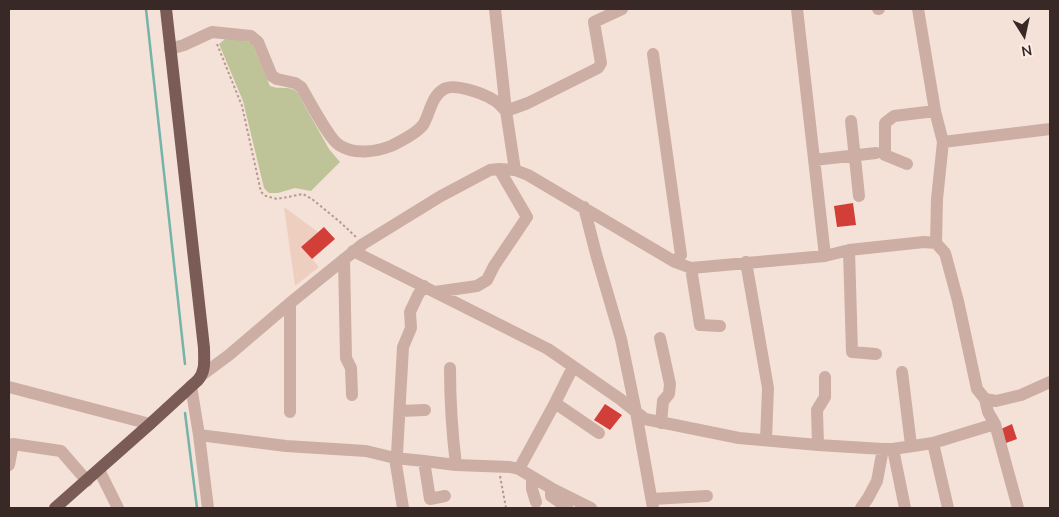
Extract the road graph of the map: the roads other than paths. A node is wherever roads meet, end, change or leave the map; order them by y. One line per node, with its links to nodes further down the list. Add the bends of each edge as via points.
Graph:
1 (166, 9): 6 (main road)
2 (494, 9): 8 (street)
3 (622, 9): 8 (street, via 594,22 601,63 598,68)
4 (797, 9): 15 (street)
5 (918, 9): 9 (street)
6 (170, 49): 8 (street, via 212,32 251,36 258,42 272,76 302,87 330,135 338,145 353,151 382,149 415,132 423,125 445,88 458,87 493,99); 36 (main road, via 204,348)
7 (653, 54): 25 (street, via 681,255)
8 (506, 111): 18 (street)
9 (935, 111): 12 (street); 16 (street, via 894,116 885,123 885,155)
10 (851, 121): 14 (street)
11 (1050, 129): 12 (street)
12 (943, 142): 21 (street, via 936,199)
13 (876, 154): 14 (street)
14 (854, 156): 15 (street); 19 (street)
15 (814, 160): 24 (street)
16 (907, 164)
17 (499, 169): 18 (street); 23 (street, via 490,170 442,196); 28 (street, via 527,217 487,280 477,286)
18 (515, 170): 20 (street)
19 (859, 196)
20 (584, 207): 25 (street); 47 (street, via 621,339)
21 (936, 244): 22 (street, via 924,242); 42 (street, via 945,253 977,389)
22 (849, 250): 24 (street); 32 (street, via 852,352)
23 (353, 252): 28 (street); 29 (street); 41 (street, via 346,358 351,368)
24 (825, 256): 26 (street)
25 (675, 262): 27 (street)
26 (746, 262): 27 (street); 53 (street, via 768,388)
27 (691, 268): 30 (street, via 700,325)
28 (430, 289): 33 (street, via 548,349); 45 (street, via 418,295 410,312 411,328 403,347)
29 (294, 295): 36 (street); 46 (street)
30 (720, 326)
31 (660, 338): 48 (street, via 670,384 669,394 662,400)
32 (876, 354)
33 (573, 367): 43 (street); 47 (street)
34 (450, 368): 61 (street)
35 (902, 372): 56 (street)
36 (202, 376): 39 (main road)
37 (825, 377): 55 (street, via 825,397 818,410)
38 (1050, 382): 42 (street, via 1021,395 996,401)
39 (191, 386): 49 (main road); 52 (street)
40 (9, 387): 49 (street)
41 (352, 395)
42 (985, 399): 50 (street)
43 (555, 403): 51 (street); 62 (street)
44 (425, 410): 45 (street)
45 (400, 411): 58 (street)
46 (290, 412)
47 (636, 412): 48 (street, via 645,419); 70 (street)
48 (661, 423): 53 (street)
49 (150, 424): 63 (main road)
50 (995, 424): 54 (street); 80 (street)
51 (600, 433)
52 (199, 435): 58 (street, via 286,446 366,451); 74 (street)
53 (766, 440): 55 (street)
54 (933, 443): 56 (street); 79 (street)
55 (818, 445): 57 (street)
56 (911, 446): 57 (street)
57 (888, 448): 77 (street, via 877,481); 78 (street)
58 (395, 458): 59 (street); 75 (street)
59 (424, 462): 61 (street); 67 (street, via 430,499)
60 (9, 465): 65 (street, via 14,444 61,451)
61 (456, 465): 62 (street)
62 (519, 469): 64 (street)
63 (99, 470): 65 (main road); 73 (street)
64 (532, 477): 66 (street); 69 (street)
65 (87, 481): 71 (main road)
66 (551, 488): 72 (street, via 551,496); 76 (street)
67 (445, 496)
68 (707, 496): 70 (street)
69 (536, 502)
70 (652, 504)
71 (63, 505)
72 (567, 507)
73 (118, 508)
74 (208, 508)
75 (403, 508)
76 (591, 508)
77 (861, 508)
78 (905, 508)
79 (948, 508)
80 (1018, 508)

